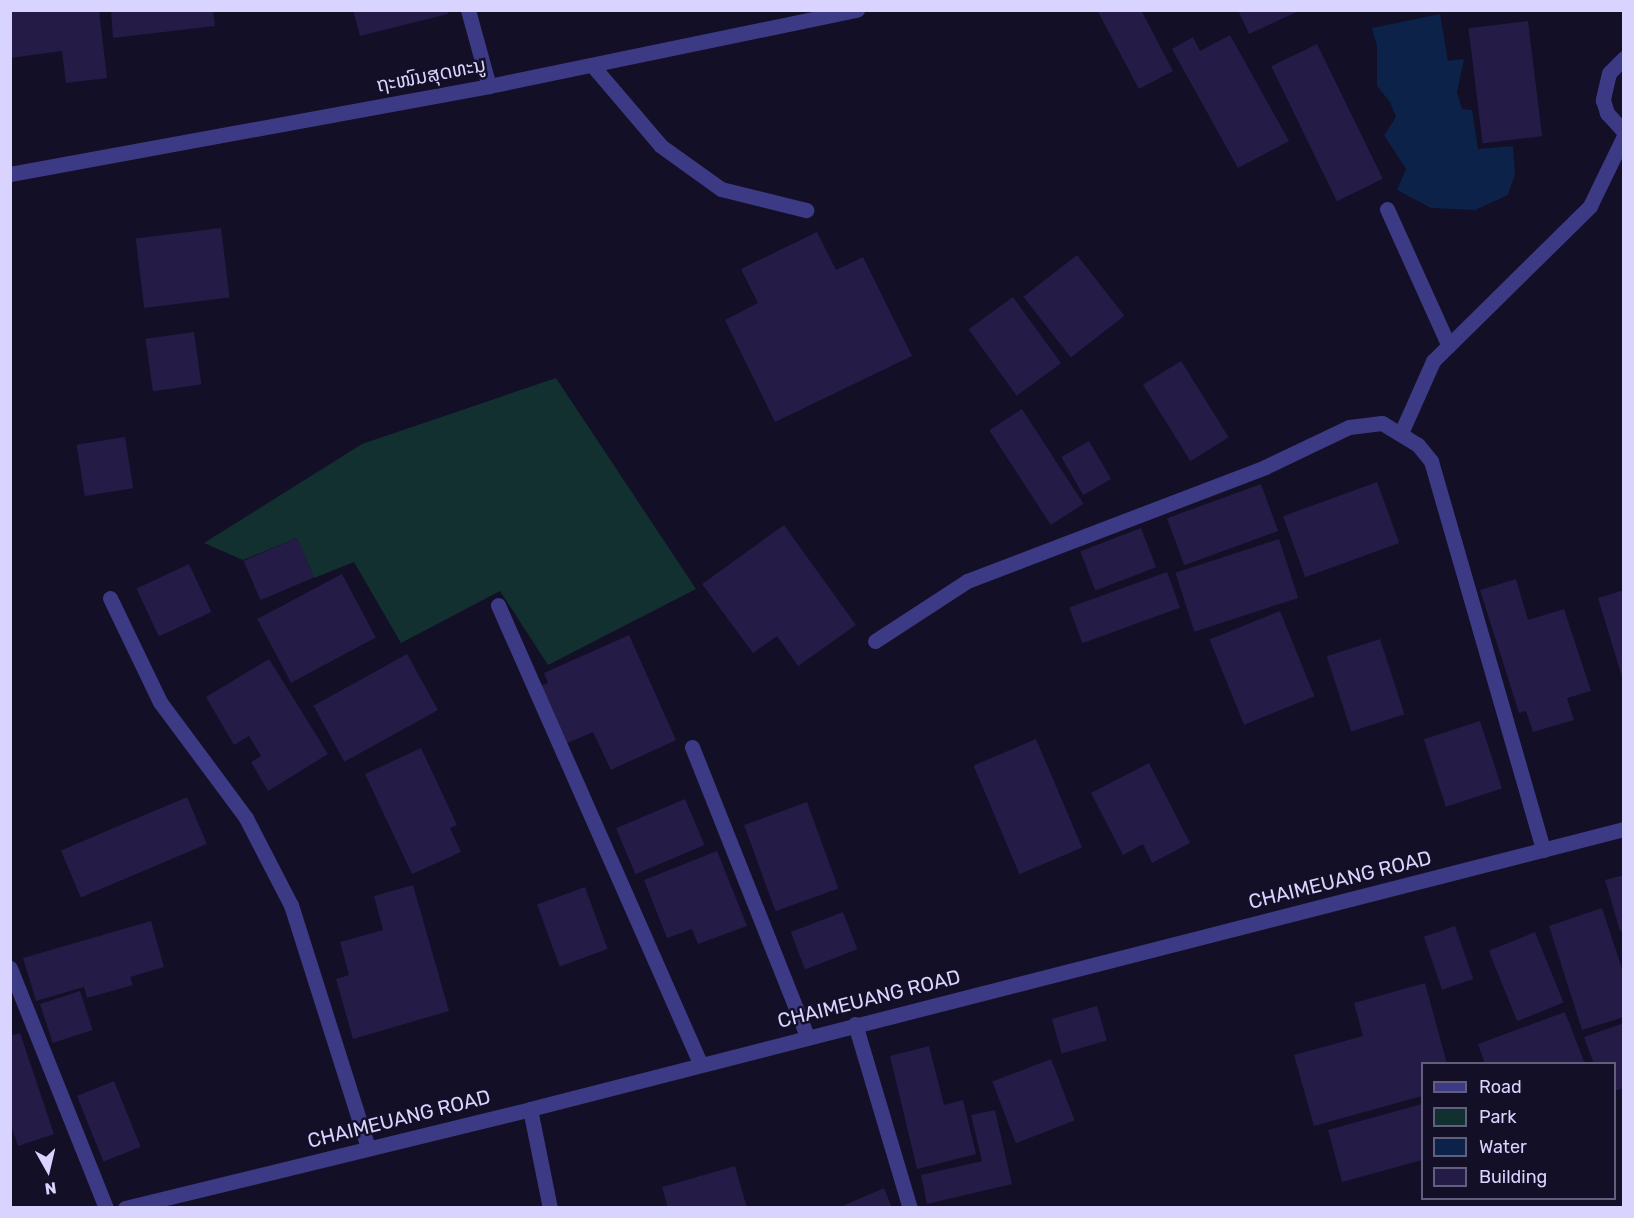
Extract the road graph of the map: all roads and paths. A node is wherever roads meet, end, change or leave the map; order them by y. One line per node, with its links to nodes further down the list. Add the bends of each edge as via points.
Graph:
1 (468, 10): 5 (street)
2 (857, 10): 4 (street, ຖະໜົນສຸດທະນູ)
3 (1623, 58): 6 (street, via 1609,73 1603,100 1606,113)
4 (592, 65): 5 (street, ຖະໜົນສຸດທະນູ); 9 (street, via 661,146 721,189)
5 (489, 86): 7 (street, ຖະໜົນສຸດທະນູ)
6 (1623, 134): 10 (street, via 1590,206)
7 (10, 174)
8 (1387, 209): 10 (street)
9 (806, 210)
10 (1449, 346): 11 (street, via 1433,361)
11 (1401, 433): 14 (street, via 1382,423 1349,427 1264,467 967,581); 17 (street, via 1431,461)
12 (110, 598): 23 (street, via 160,702 246,818 291,905)
13 (498, 605): 21 (street)
14 (875, 641)
15 (692, 747): 20 (street)
16 (1623, 830): 17 (street, CHAIMEUANG ROAD)
17 (1543, 850): 19 (street, CHAIMEUANG ROAD)
18 (10, 968): 24 (street)
19 (855, 1024): 20 (street, CHAIMEUANG ROAD); 27 (street)
20 (807, 1036): 21 (street, CHAIMEUANG ROAD)
21 (700, 1063): 22 (street, CHAIMEUANG ROAD)
22 (530, 1109): 23 (street, CHAIMEUANG ROAD); 26 (street)
23 (368, 1148): 25 (street, CHAIMEUANG ROAD)
24 (106, 1208)
25 (125, 1208)
26 (550, 1208)
27 (910, 1208)

